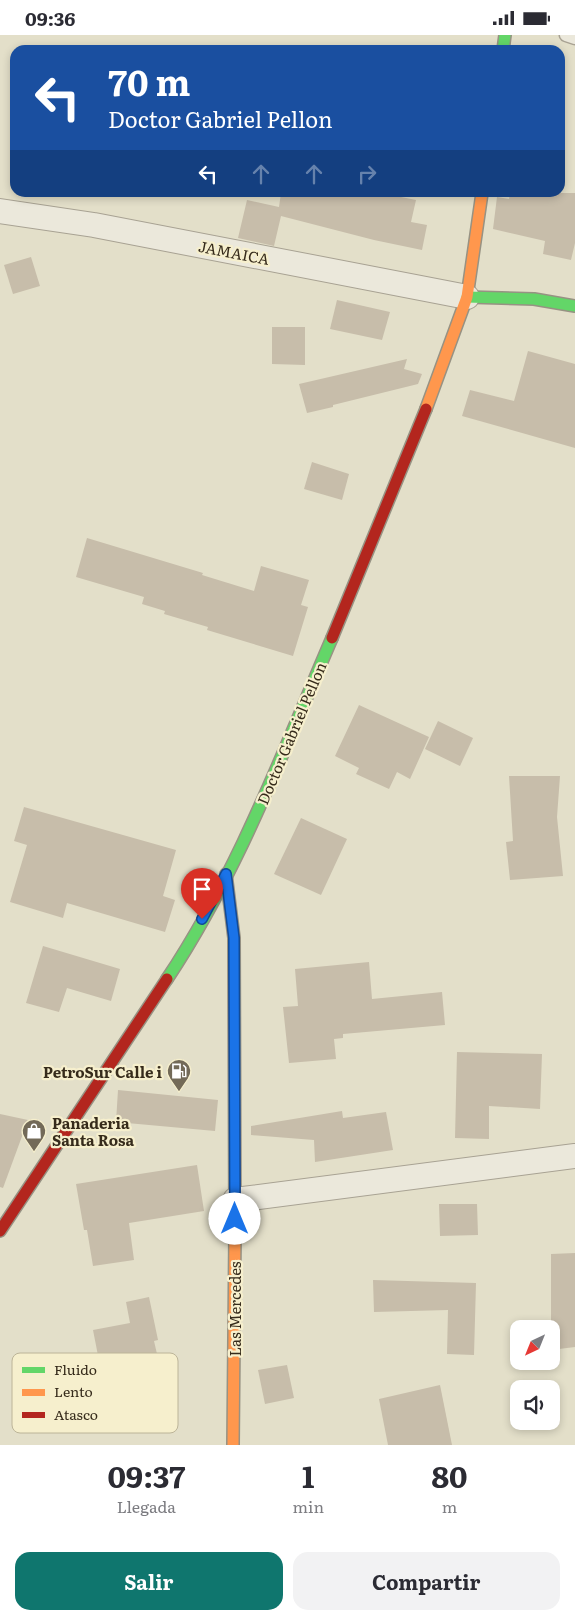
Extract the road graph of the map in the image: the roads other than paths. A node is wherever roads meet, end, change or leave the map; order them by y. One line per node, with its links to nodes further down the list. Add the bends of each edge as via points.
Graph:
1 (566, 35): 2 (lane)
2 (575, 38)
3 (481, 197): 5 (street, Doctor Gabriel Pellon)
4 (0, 211): 5 (street, JAMAICA, via 94,225)
5 (467, 297): 6 (street, via 534,299); 7 (street, Doctor Gabriel Pellon, via 424,413 333,636 241,847)
6 (575, 306)
7 (226, 874): 9 (street, Las Mercedes, via 234,938); 10 (street, Doctor Gabriel Pellon, via 187,949)
8 (575, 1156): 9 (street)
9 (235, 1201): 11 (street, Las Mercedes)
10 (0, 1231)
11 (233, 1445)

